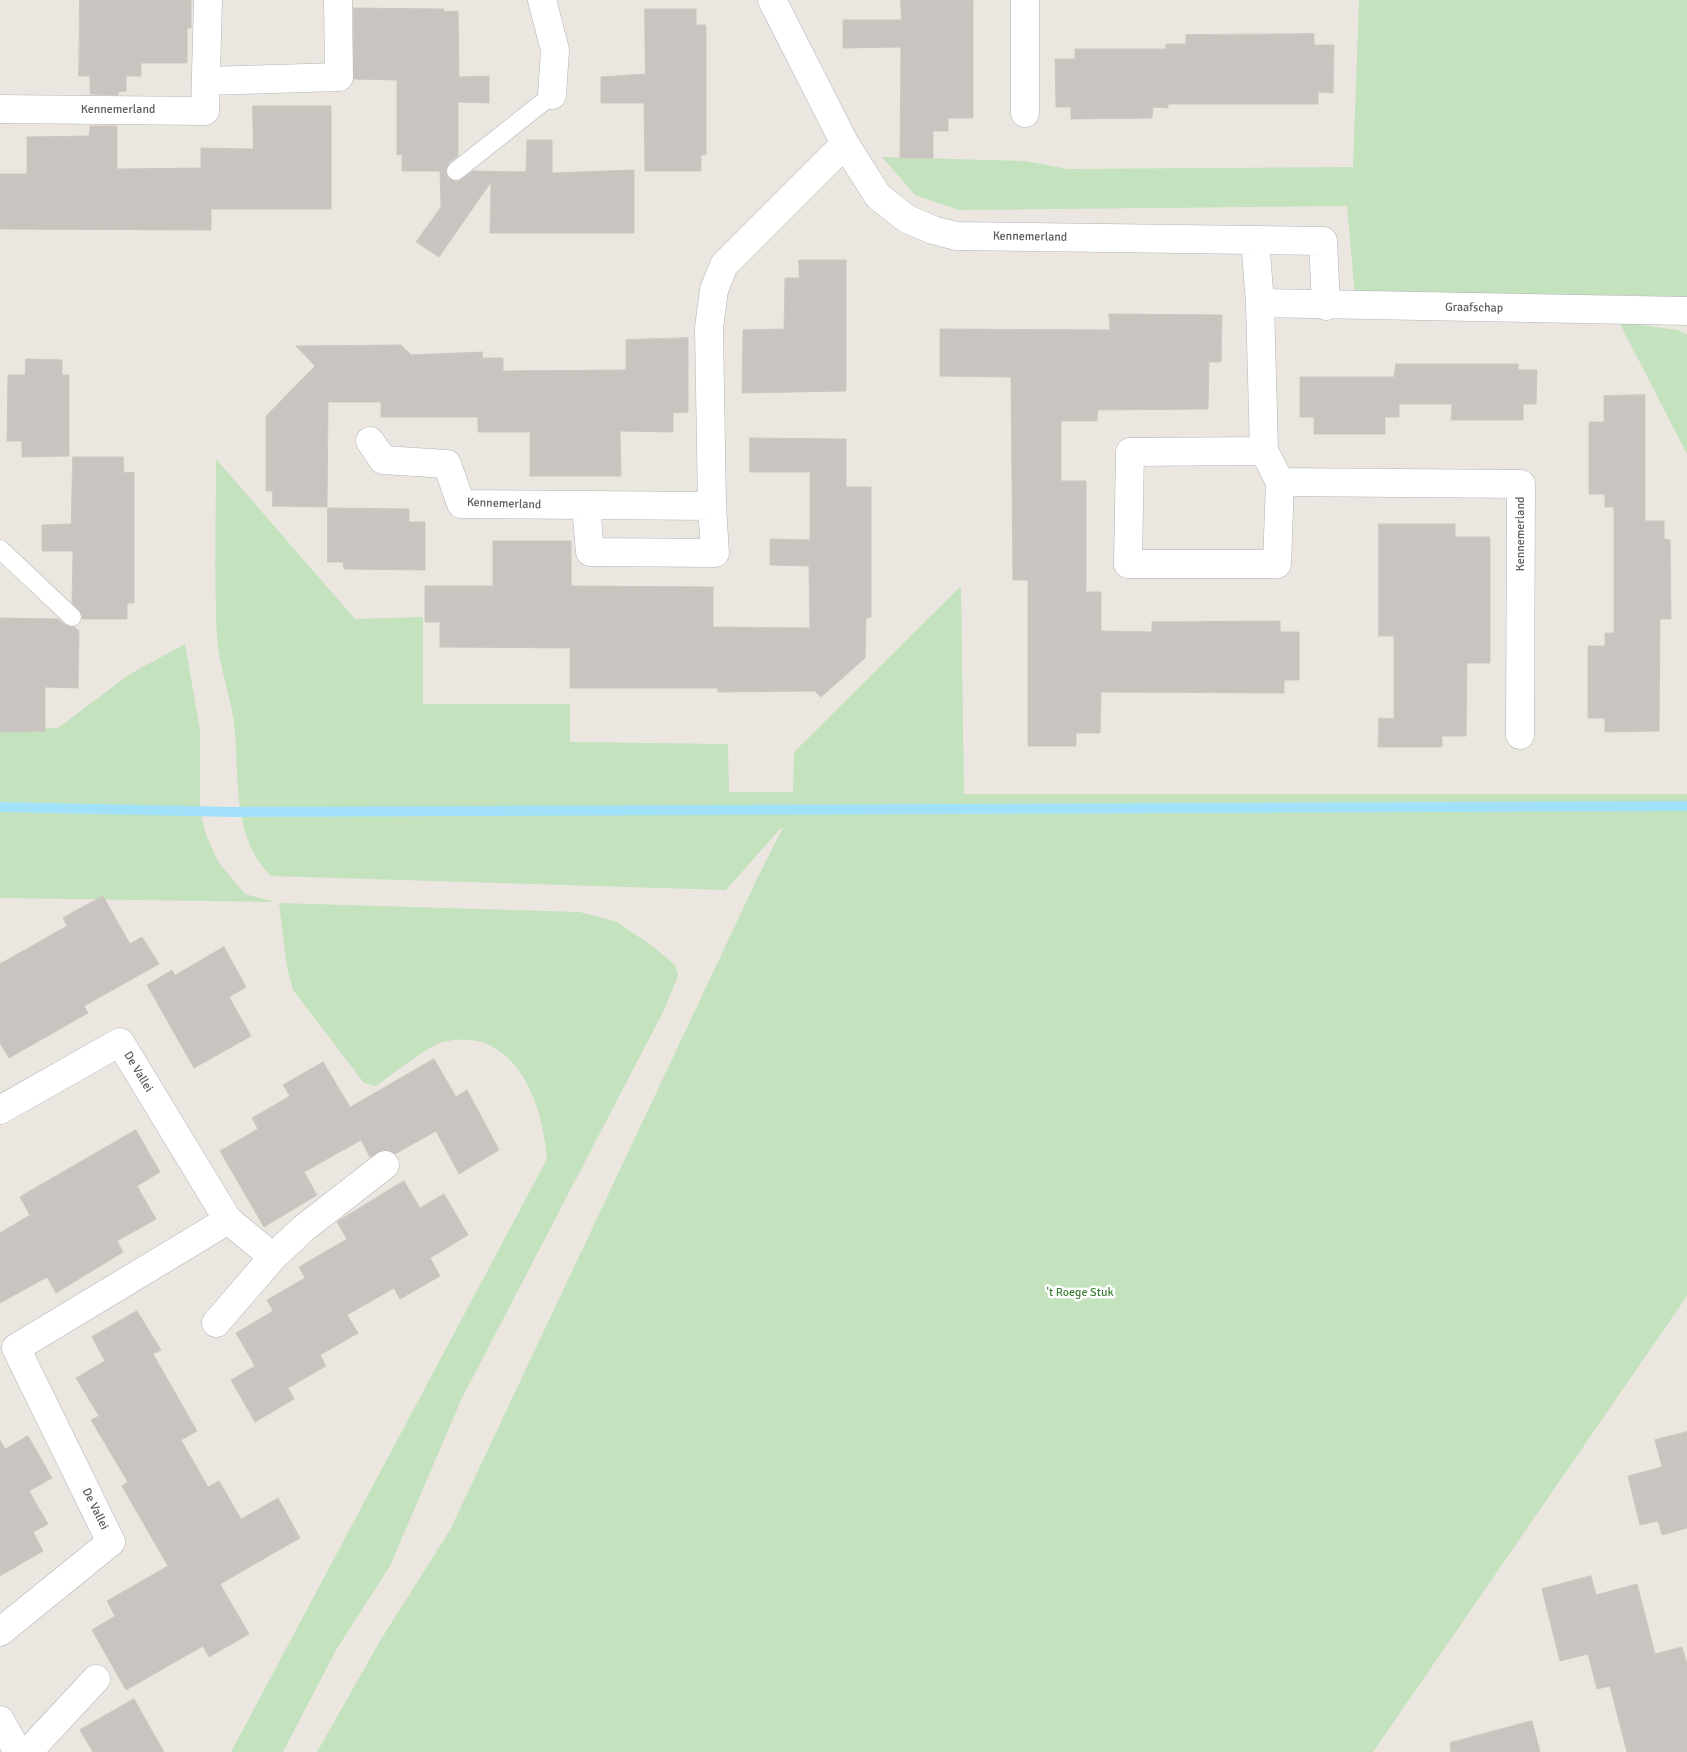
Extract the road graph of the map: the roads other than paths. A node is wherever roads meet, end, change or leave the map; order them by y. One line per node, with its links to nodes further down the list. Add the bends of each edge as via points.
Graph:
1 (208, 0): 6 (street, Kennemerland)
2 (338, 0): 6 (street, via 339,76)
3 (542, 0): 7 (street, via 554,50)
4 (772, 0): 10 (street, Kennemerland)
5 (1025, 0): 9 (street)
6 (207, 81): 8 (street, Kennemerland, via 205,110)
7 (552, 95): 11 (lane)
8 (0, 109)
9 (1026, 113)
10 (845, 144): 12 (street, Kennemerland, via 878,196 907,219 956,236); 20 (street, via 724,265 714,290 709,328)
11 (456, 171)
12 (1255, 240): 13 (street); 14 (street, Kennemerland, via 1323,241)
13 (1260, 303): 14 (street, Graafschap); 17 (street)
14 (1326, 306): 15 (street, Graafschap)
15 (1687, 311)
16 (370, 441): 19 (street, Kennemerland, via 383,460 447,464 461,504)
17 (1264, 451): 18 (street); 18 (street, via 1130,452 1128,564 1277,564)
18 (1280, 482): 23 (street, Kennemerland, via 1521,484)
19 (586, 506): 20 (street, Kennemerland); 20 (street, via 590,552 715,553)
20 (712, 506)
21 (0, 549): 22 (lane)
22 (72, 617)
23 (1520, 735)
24 (0, 1110): 26 (street, De Vallei, via 120,1042)
25 (385, 1165): 27 (street, via 304,1228)
26 (228, 1220): 27 (street, De Vallei); 29 (street, De Vallei)
27 (273, 1257): 28 (street)
28 (216, 1323)
29 (8, 1346): 30 (street, De Vallei, via 111,1542)
30 (0, 1632)
31 (96, 1679): 34 (street)
32 (0, 1720): 33 (street)
33 (18, 1752)
34 (28, 1752)

